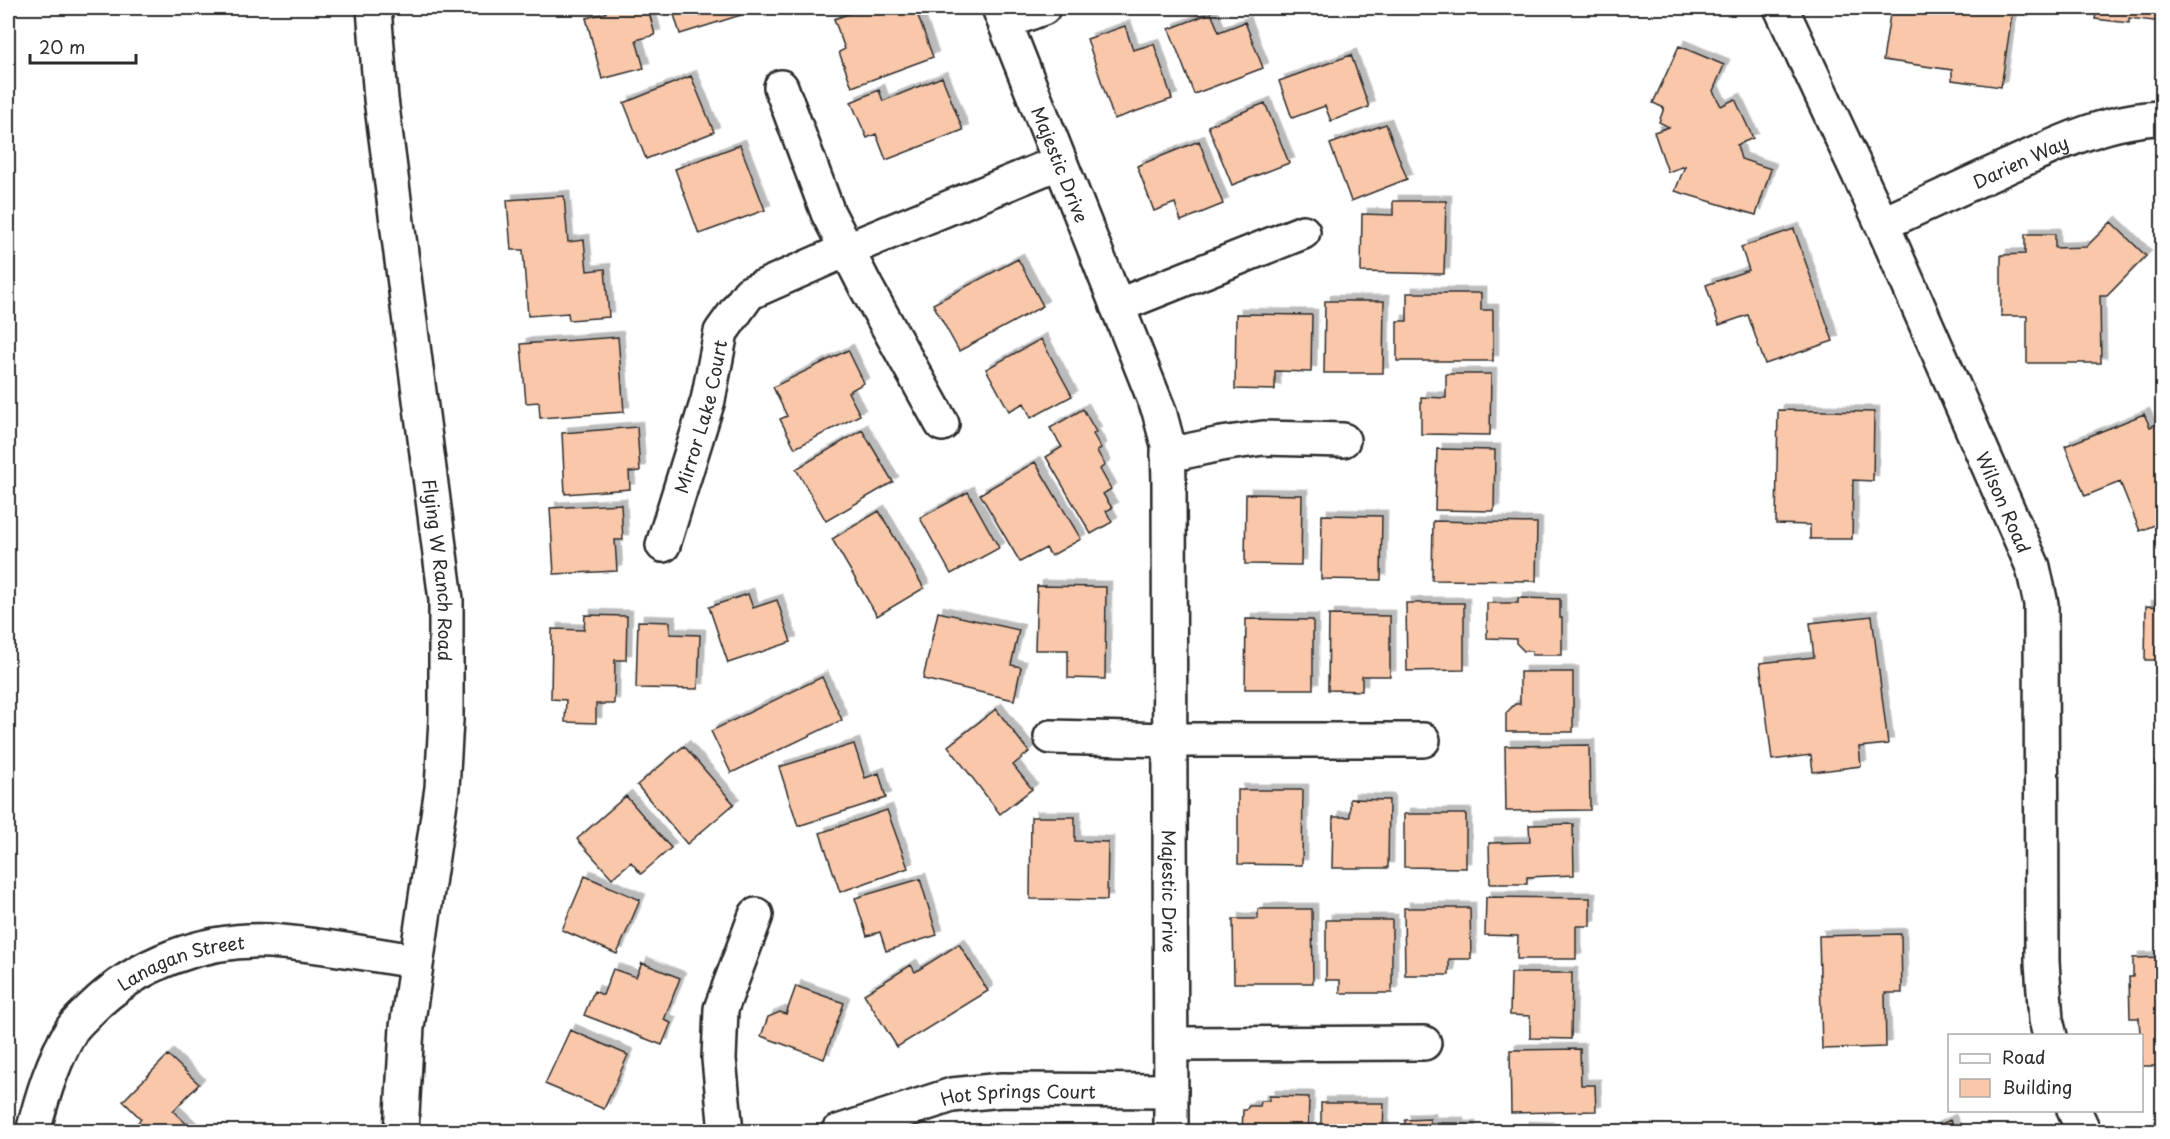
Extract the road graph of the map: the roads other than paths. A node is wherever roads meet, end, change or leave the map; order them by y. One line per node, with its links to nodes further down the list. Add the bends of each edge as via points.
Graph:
1 (374, 8): 20 (street, Flying W Ranch Road, via 381,99 446,600 442,788)
2 (1043, 8): 4 (street, Majestic Drive)
3 (1781, 8): 8 (street, Wilson Road)
4 (1002, 15): 7 (street, Majestic Drive)
5 (781, 87): 10 (street, via 828,213)
6 (2163, 118): 8 (street, Darien Way, via 2146,118 2063,141)
7 (1060, 162): 10 (street, Mirror Lake Court); 11 (street, Majestic Drive)
8 (1882, 224): 21 (street, Wilson Road, via 2033,567 2041,604 2042,962)
9 (1303, 232): 11 (street)
10 (846, 250): 12 (street); 15 (street, Mirror Lake Court, via 749,293 721,332 708,400)
11 (1117, 306): 14 (street, Majestic Drive, via 1159,411)
12 (942, 424)
13 (1343, 440): 14 (street, via 1263,438)
14 (1168, 455): 17 (street, Majestic Drive)
15 (663, 545)
16 (1051, 737): 17 (street)
17 (1170, 740): 18 (street); 23 (street, Majestic Drive)
18 (1423, 740)
19 (756, 915): 29 (street, via 722,1009 719,1059)
20 (415, 962): 27 (street, Lanagan Street, via 270,941 225,942 178,954 139,972 104,996 73,1027 52,1067); 28 (street, Flying W Ranch Road)
21 (2050, 1034)
22 (1424, 1043): 23 (street)
23 (1171, 1044): 24 (street, Majestic Drive)
24 (1171, 1091): 26 (street, Hot Springs Court, via 1002,1090 952,1095); 31 (street, Majestic Drive)
25 (2075, 1112): 32 (street)
26 (871, 1126): 30 (street, Hot Springs Court)
27 (33, 1131)
28 (401, 1131)
29 (732, 1131)
30 (838, 1131)
31 (1171, 1131)
32 (2084, 1131)

